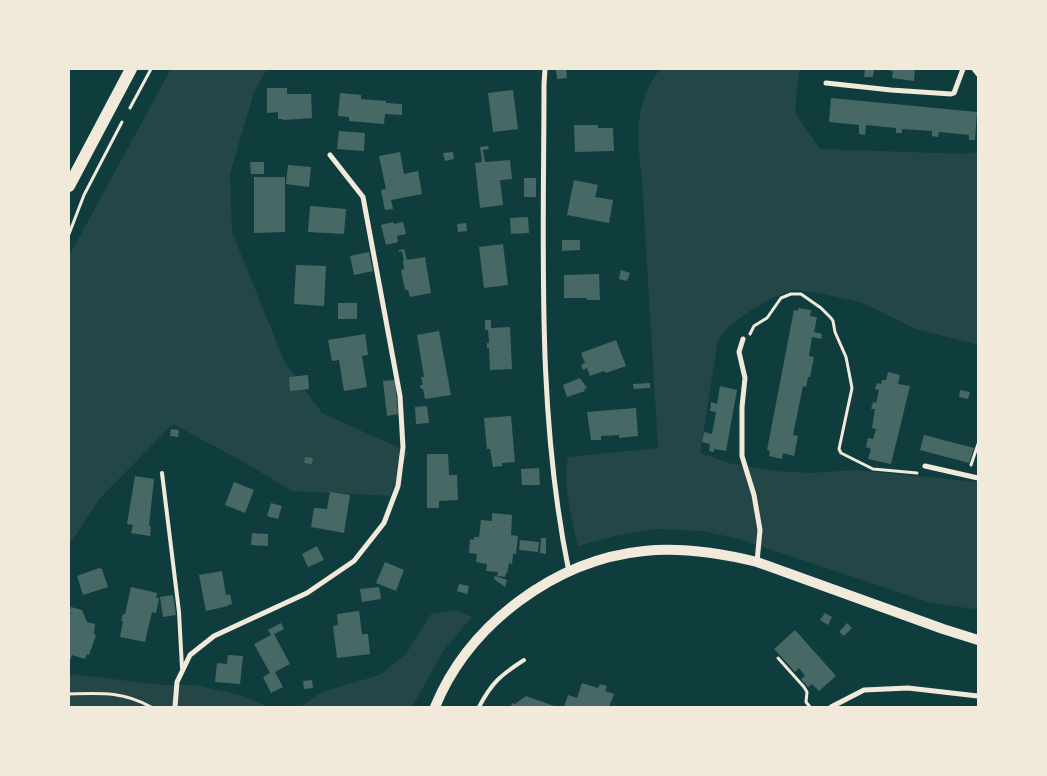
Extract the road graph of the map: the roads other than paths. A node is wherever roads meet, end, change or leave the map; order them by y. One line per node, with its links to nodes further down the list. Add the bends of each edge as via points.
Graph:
1 (130, 69): 8 (main road)
2 (545, 69): 14 (street, via 544,329 552,468)
3 (962, 69): 6 (street, via 951,94)
4 (974, 69): 5 (street)
5 (978, 74)
6 (826, 83)
7 (330, 155): 17 (street, via 363,196 400,396 403,447 398,486 384,523 354,561 306,594 214,636 190,654)
8 (69, 186)
9 (743, 339): 13 (street, via 739,352 745,378 742,456 760,530)
10 (925, 466): 12 (street)
11 (162, 473): 17 (lane, via 179,612)
12 (978, 478)
13 (757, 562): 14 (main road, via 703,551 644,551 616,556); 15 (main road)
14 (569, 572): 20 (main road, via 506,611 487,628 462,659)
15 (978, 640)
16 (524, 660): 21 (lane, via 493,683)
17 (182, 668): 19 (street)
18 (978, 696): 22 (street, via 908,688 864,690)
19 (175, 707)
20 (435, 707)
21 (479, 707)
22 (831, 707)

